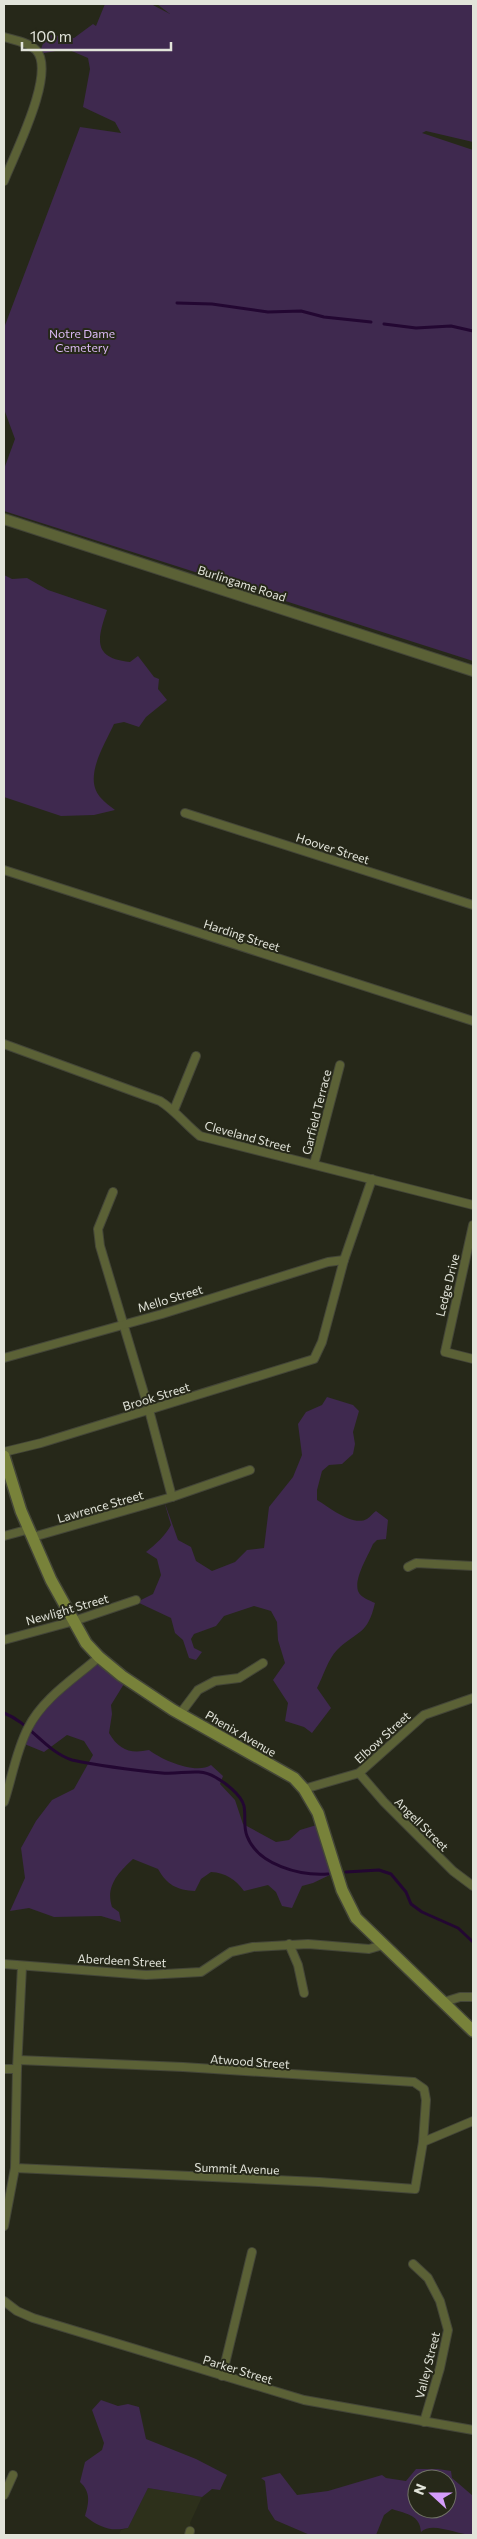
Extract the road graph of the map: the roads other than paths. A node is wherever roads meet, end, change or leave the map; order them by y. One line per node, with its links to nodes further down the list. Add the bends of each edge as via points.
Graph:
1 (4, 37): 2 (street, via 31,46 39,55 43,73)
2 (4, 181)
3 (4, 519): 4 (street, Burlingame Road)
4 (473, 671)
5 (185, 813): 7 (street, Hoover Street)
6 (4, 870): 8 (street, Harding Street)
7 (473, 905)
8 (473, 1021)
9 (4, 1044): 12 (street, Cleveland Street, via 160,1101)
10 (196, 1056): 12 (street)
11 (340, 1065): 13 (street, Garfield Terrace)
12 (174, 1110): 13 (street, Cleveland Street, via 200,1136)
13 (314, 1164): 14 (street, Cleveland Street)
14 (372, 1178): 16 (street, Cleveland Street); 18 (street)
15 (113, 1192): 19 (street, via 98,1235)
16 (473, 1205)
17 (473, 1224): 21 (street, Ledge Drive, via 445,1352)
18 (344, 1260): 19 (street, Mello Street, via 328,1262); 22 (street, Brook Street, via 322,1342 314,1358)
19 (123, 1324): 20 (street, Mello Street); 22 (street)
20 (4, 1358)
21 (473, 1360)
22 (149, 1410): 23 (street, Brook Street); 25 (street)
23 (4, 1454): 26 (main road, Phenix Avenue)
24 (250, 1470): 25 (street, Lawrence Street)
25 (172, 1497): 26 (street, Lawrence Street)
26 (31, 1533): 27 (street, Lawrence Street); 31 (main road, Phenix Avenue, via 51,1580)
27 (4, 1536)
28 (473, 1566): 29 (street, via 416,1563)
29 (408, 1567)
30 (136, 1600): 31 (street, Newlight Street)
31 (74, 1621): 32 (street, Newlight Street); 33 (main road, Phenix Avenue, via 86,1643)
32 (4, 1640)
33 (99, 1657): 36 (main road, Phenix Avenue); 39 (street, via 48,1700 31,1723)
34 (263, 1663): 36 (street, via 239,1678 215,1681 198,1690)
35 (473, 1698): 37 (street, Elbow Street, via 424,1715)
36 (180, 1714): 38 (main road, Phenix Avenue, via 294,1778)
37 (358, 1773): 38 (street, Elbow Street); 40 (street, Angell Street, via 453,1871)
38 (304, 1789): 42 (main road, Phenix Avenue, via 318,1813 348,1903 356,1918)
39 (4, 1802)
40 (473, 1886)
41 (289, 1944): 42 (street, Aberdeen Street, via 368,1949); 44 (street, Aberdeen Street, via 231,1952 200,1972 146,1975); 45 (street)
42 (382, 1945): 47 (main road, Phenix Avenue)
43 (4, 1964): 44 (street, Aberdeen Street)
44 (22, 1966): 49 (street)
45 (304, 1993)
46 (473, 1997): 47 (street)
47 (444, 2002): 48 (main road, Phenix Avenue)
48 (473, 2031)
49 (18, 2060): 51 (street); 53 (street, Atwood Street, via 414,2082 424,2089 426,2100)
50 (4, 2069): 51 (street)
51 (17, 2069): 54 (street)
52 (473, 2121): 53 (street)
53 (423, 2142): 54 (street, Summit Avenue, via 415,2189)
54 (15, 2168): 55 (street)
55 (4, 2226)
56 (252, 2252): 59 (street)
57 (413, 2264): 60 (street, Valley Street, via 428,2278 440,2301 448,2330)
58 (4, 2301): 59 (street, Parker Street, via 33,2318)
59 (222, 2376): 60 (street, Parker Street, via 304,2400)
60 (424, 2422): 61 (street, Parker Street)
61 (473, 2430)
62 (13, 2476): 63 (street)
63 (4, 2495)

